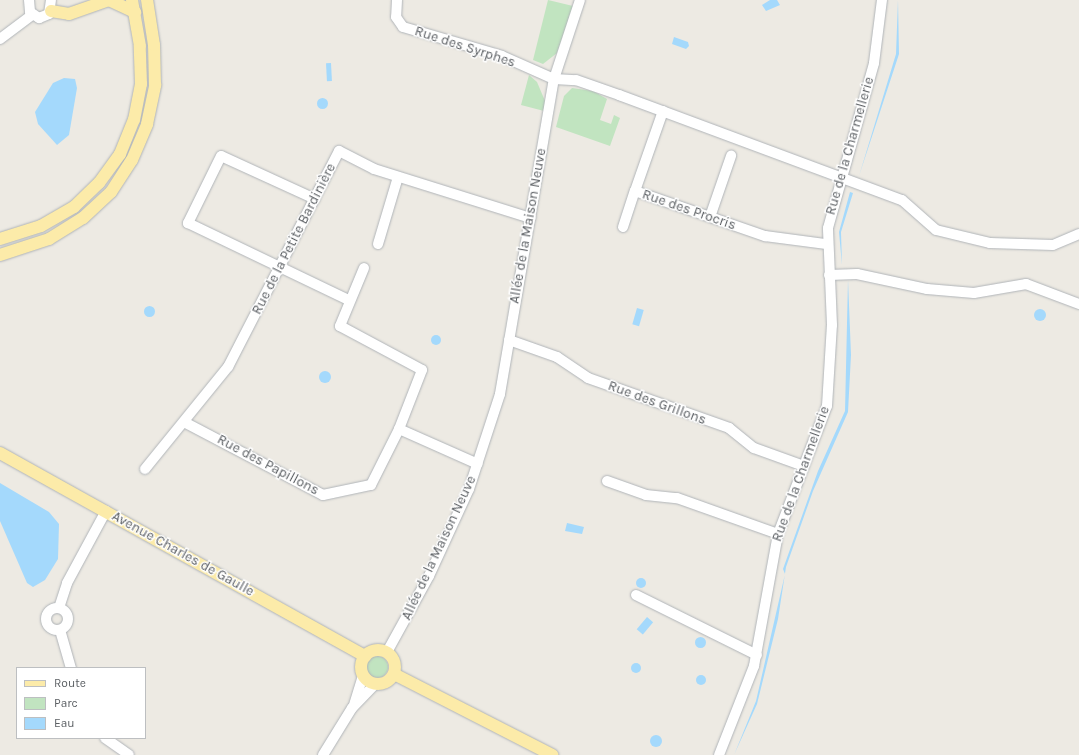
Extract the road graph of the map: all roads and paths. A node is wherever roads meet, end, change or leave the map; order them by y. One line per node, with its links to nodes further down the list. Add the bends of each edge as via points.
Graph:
1 (29, 0): 10 (street)
2 (109, 0): 8 (main road, via 67,14); 9 (main road)
3 (132, 0): 9 (main road)
4 (397, 0): 12 (street, Rue des Syrphes, via 396,17 403,27 495,54)
5 (580, 0): 12 (street, Allée de la Maison Neuve)
6 (882, 0): 16 (street, Rue de la Charmellerie, via 874,63)
7 (149, 2): 26 (main road, via 155,85 147,124 132,160 110,192 83,218 49,239)
8 (51, 5): 10 (street, via 43,17)
9 (135, 12): 23 (main road, via 141,84 134,120 120,154 99,183 74,207 41,226)
10 (32, 15): 11 (street)
11 (0, 39)
12 (554, 79): 13 (street, via 576,80); 20 (street, Allée de la Maison Neuve)
13 (663, 111): 16 (street); 17 (street, Rue des Procris)
14 (731, 156): 19 (street)
15 (398, 177): 18 (street, Rue de la Petite Bardinière, via 340,151); 20 (street, Rue de la Petite Bardinière); 24 (street)
16 (840, 179): 22 (street, via 902,200 931,227 949,234 990,243 1053,245); 25 (street, Rue de la Charmellerie)
17 (635, 191): 19 (street, Rue des Procris); 21 (street)
18 (315, 199): 27 (street, Rue de la Petite Bardinière); 27 (street, via 221,156 188,222)
19 (710, 217): 25 (street, Rue des Procris, via 765,236)
20 (530, 218): 32 (street, Allée de la Maison Neuve)
21 (623, 227)
22 (1079, 234)
23 (0, 239)
24 (378, 244)
25 (826, 244): 29 (street, Rue de la Charmellerie)
26 (0, 255)
27 (278, 268): 30 (street); 33 (street, Rue de la Petite Bardinière, via 228,368)
28 (364, 268): 30 (street)
29 (829, 275): 31 (street, via 857,274 927,289 974,293 1026,284); 37 (street, Rue de la Charmellerie, via 830,392)
30 (349, 300): 34 (street, via 340,320 343,330 422,370)
31 (1079, 304)
32 (509, 340): 36 (street, Allée de la Maison Neuve, via 500,394); 37 (street, Rue des Grillons, via 557,357 588,378 729,428 754,448)
33 (184, 422): 34 (street, Rue des Papillons, via 324,495 371,484); 38 (street, Rue de la Petite Bardinière)
34 (398, 428): 36 (street)
35 (0, 453): 40 (main road, Avenue Charles de Gaulle)
36 (478, 464): 45 (street, Allée de la Maison Neuve, via 429,576)
37 (804, 466): 41 (street, Rue de la Charmellerie)
38 (145, 469)
39 (607, 481): 41 (street, via 646,495 676,498)
40 (106, 511): 43 (street, via 67,583); 47 (main road, Avenue Charles de Gaulle)
41 (778, 534): 46 (street, Rue de la Charmellerie)
42 (636, 595): 46 (street)
43 (59, 608): 44 (street, via 68,619); 44 (street, via 49,612 46,618 50,628)
44 (60, 630): 48 (street)
45 (387, 652): 47 (main road, via 377,650); 49 (main road, via 394,659)
46 (757, 655): 57 (street, Rue de la Charmellerie)
47 (365, 656): 50 (main road, via 361,667)
48 (71, 667)
49 (394, 674): 51 (main road, via 386,682); 56 (main road)
50 (363, 675): 51 (main road); 52 (street)
51 (375, 684): 52 (street)
52 (352, 708): 55 (street)
53 (106, 739): 54 (street)
54 (129, 755)
55 (323, 755)
56 (552, 755)
57 (719, 755)

